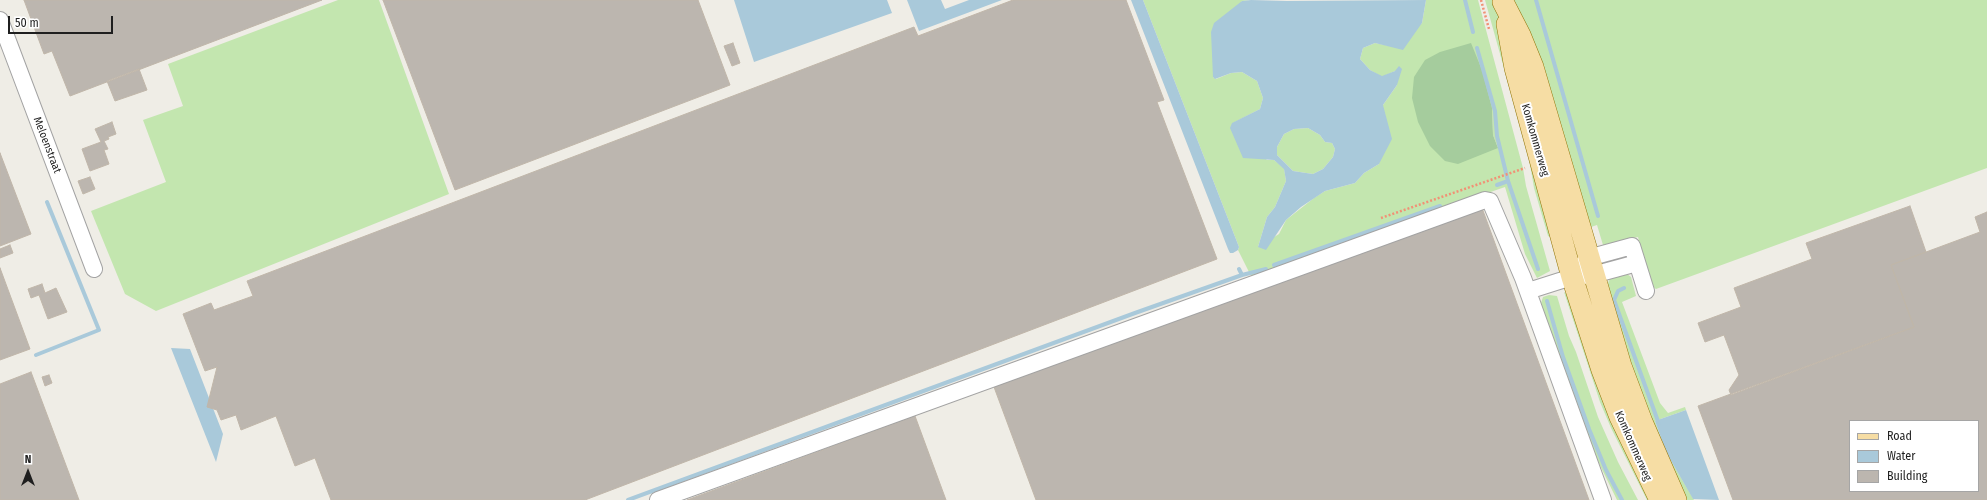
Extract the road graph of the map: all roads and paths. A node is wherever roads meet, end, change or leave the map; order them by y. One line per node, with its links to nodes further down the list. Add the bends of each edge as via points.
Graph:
1 (1503, 1): 5 (main road, Komkommerweg, via 1533,67); 7 (main road, Komkommerweg, via 1515,68)
2 (0, 20): 6 (street, Meloenstraat)
3 (1526, 168): 4 (path, Komkommerweg)
4 (1381, 218)
5 (1591, 267): 7 (street); 9 (street, via 1637,263); 13 (main road, Komkommerweg, via 1620,366)
6 (94, 269)
7 (1572, 277): 8 (street); 12 (main road, Komkommerweg, via 1620,417)
8 (1528, 291): 10 (street, via 1490,201 1485,200); 11 (street)
9 (1646, 291)
10 (658, 500)
11 (1603, 500)
12 (1660, 500)
13 (1676, 500)

